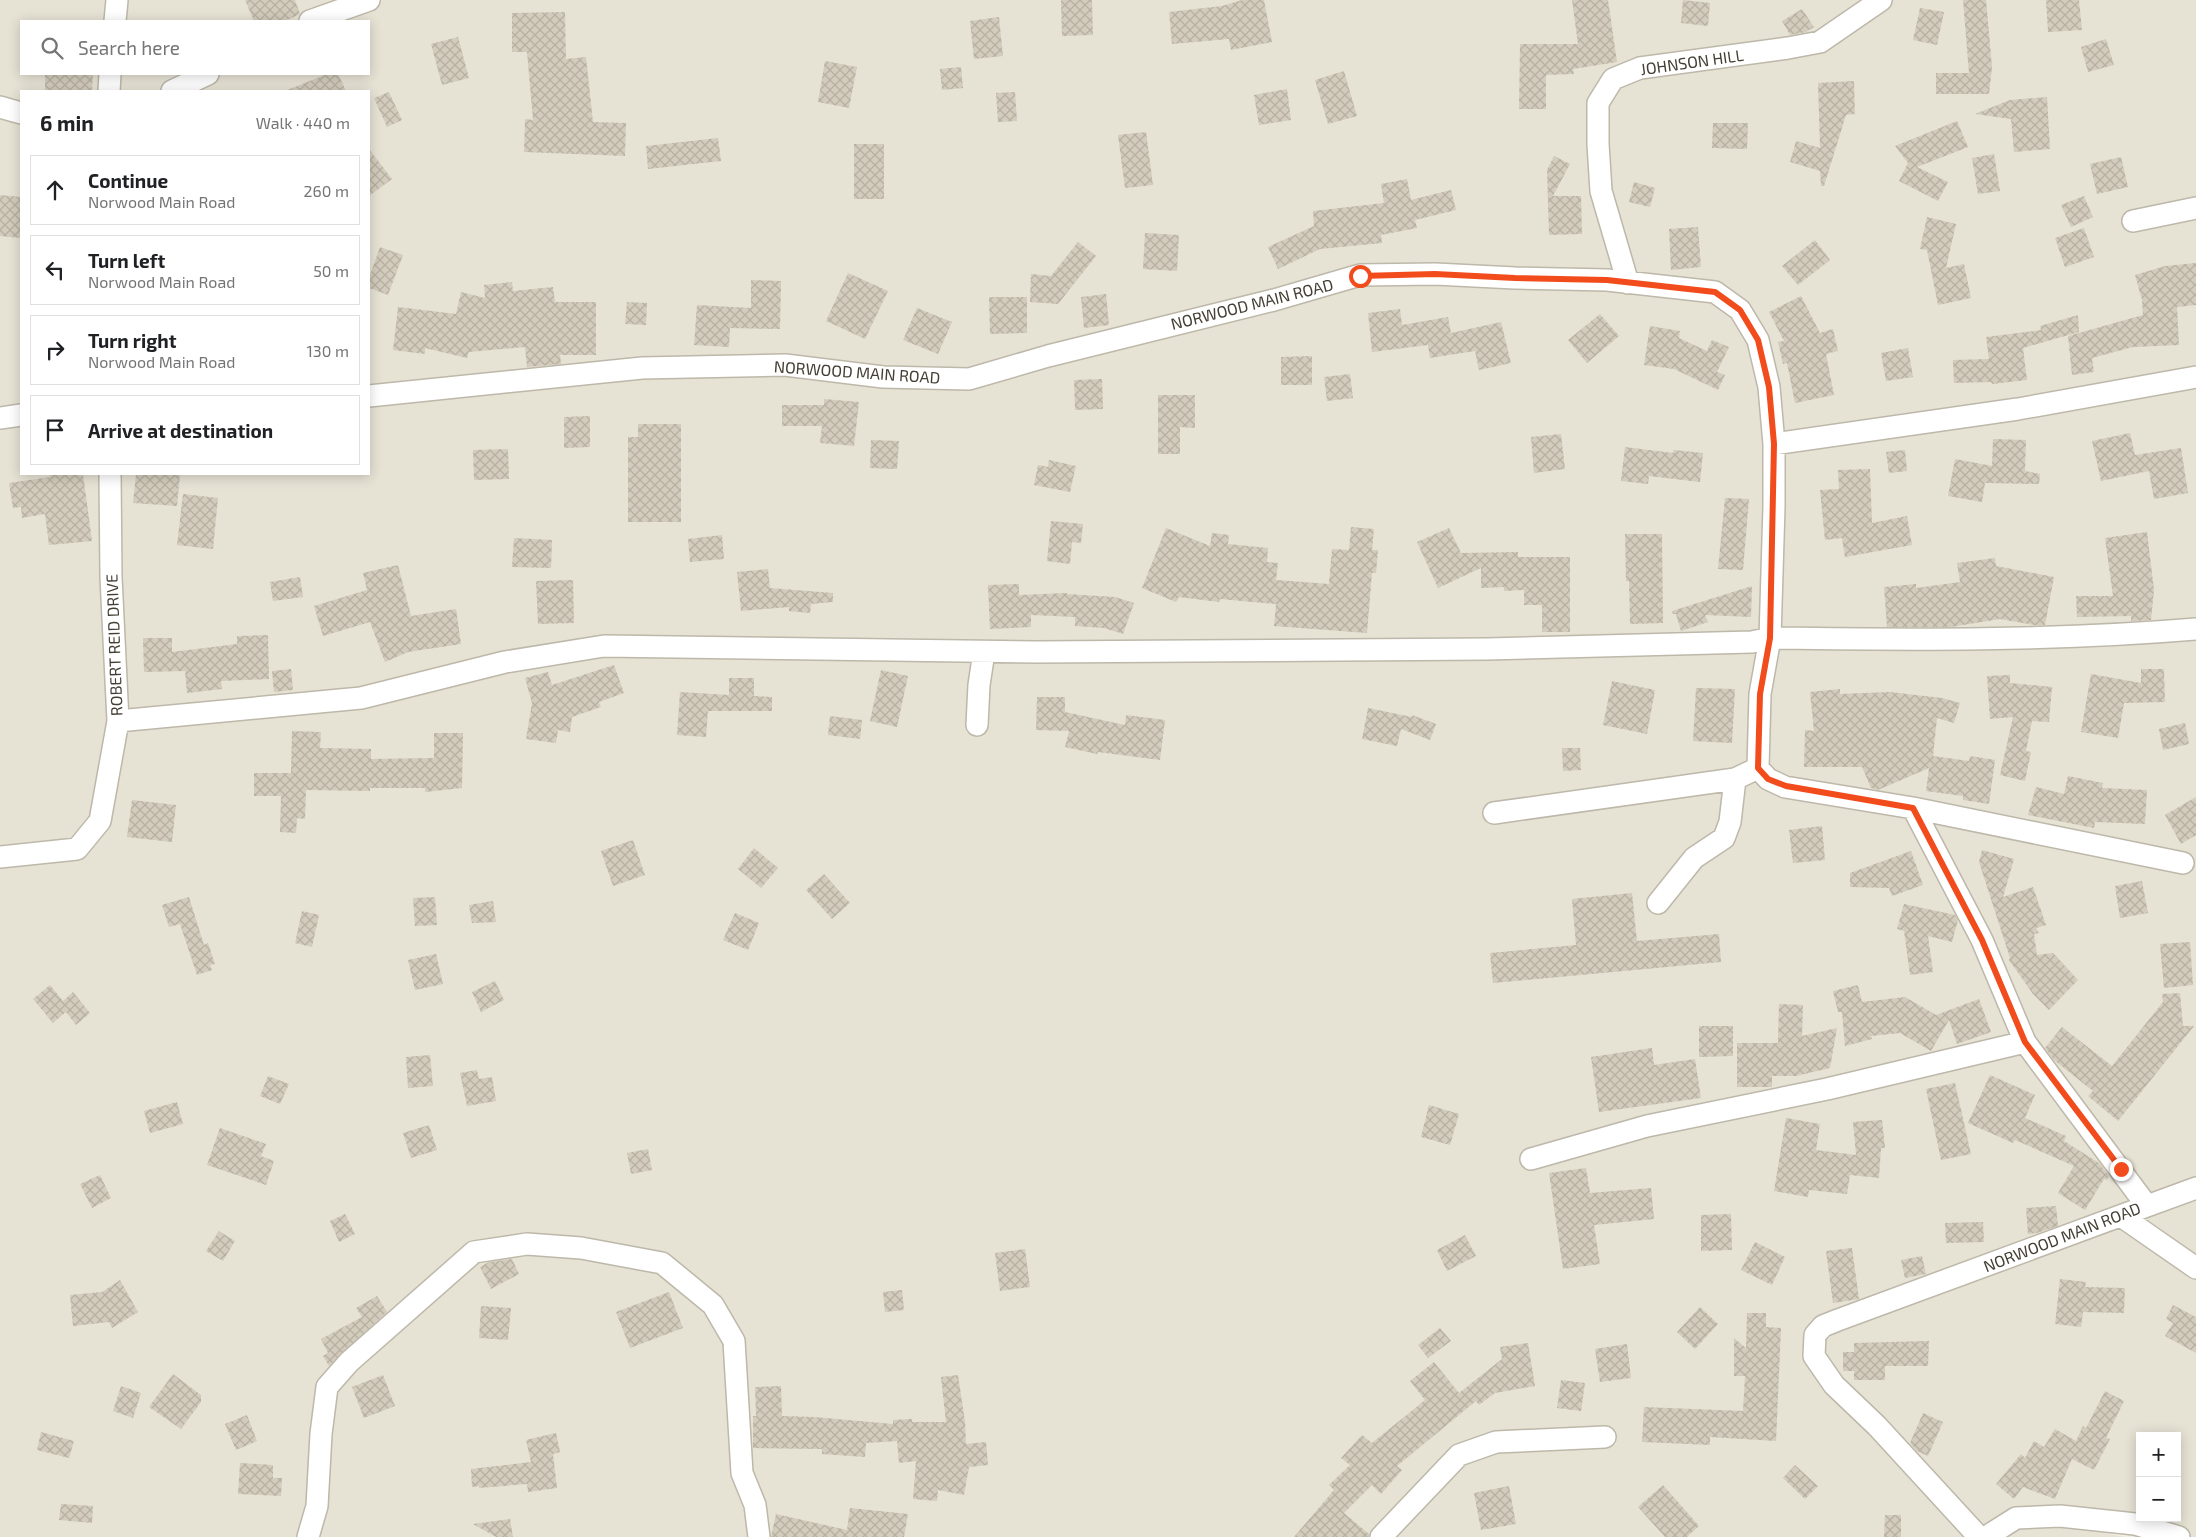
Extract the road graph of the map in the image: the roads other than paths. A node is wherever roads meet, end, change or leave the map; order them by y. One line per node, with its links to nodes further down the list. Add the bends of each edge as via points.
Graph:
1 (118, 0): 4 (street)
2 (369, 0): 5 (street)
3 (1881, 0): 14 (street, JOHNSON HILL, via 1820,42 1640,68 1613,79 1598,103 1600,191)
4 (115, 20)
5 (313, 20)
6 (110, 75): 8 (street)
7 (206, 75): 9 (street)
8 (109, 90)
9 (174, 90)
10 (0, 107): 11 (street)
11 (20, 112)
12 (2196, 208): 13 (street)
13 (2133, 220)
14 (1628, 282): 16 (street, NORWOOD MAIN ROAD, via 1435,274 1360,276 969,379 883,376 785,365 642,368); 19 (street, NORWOOD MAIN ROAD, via 1715,292 1740,310 1758,340 1769,387)
15 (2196, 377): 19 (street, via 2018,410)
16 (370, 396)
17 (20, 414): 18 (street)
18 (0, 418)
19 (1774, 444): 22 (street, NORWOOD MAIN ROAD)
20 (110, 475): 24 (street, ROBERT REID DRIVE)
21 (2196, 629): 22 (street, via 2116,636 1925,641)
22 (1770, 638): 23 (street, via 1752,642 1487,649); 26 (street, NORWOOD MAIN ROAD, via 1760,694)
23 (984, 652): 24 (street, via 604,646 505,662 361,698); 25 (street)
24 (118, 721): 30 (street, ROBERT REID DRIVE, via 100,821 77,849)
25 (977, 725)
26 (1758, 768): 27 (street); 28 (street, via 1768,779 1786,786)
27 (1735, 779): 29 (street); 32 (street, via 1730,822 1724,838 1694,858)
28 (1913, 808): 31 (street); 33 (street, NORWOOD MAIN ROAD, via 1982,940)
29 (1494, 813)
30 (0, 857)
31 (2184, 863)
32 (1658, 903)
33 (2025, 1042): 34 (street, via 1656,1124); 36 (street, NORWOOD MAIN ROAD)
34 (1531, 1159)
35 (2196, 1188): 36 (street)
36 (2147, 1206): 37 (street, NORWOOD MAIN ROAD)
37 (2121, 1216): 38 (street); 44 (street, NORWOOD MAIN ROAD, via 1830,1323 1815,1335 1814,1356 1834,1385 1877,1426)
38 (2196, 1268)
39 (1605, 1437): 43 (street, via 1496,1442 1459,1455)
40 (310, 1529): 41 (street); 42 (street, via 317,1506 327,1387 349,1362 474,1252 526,1244 581,1248 662,1263 713,1305 734,1340 742,1473 755,1505)
41 (326, 1537)
42 (759, 1537)
43 (1381, 1537)
44 (1979, 1537)
45 (1986, 1537): 46 (street, via 2016,1518 2060,1516 2135,1524)
46 (2179, 1537)

